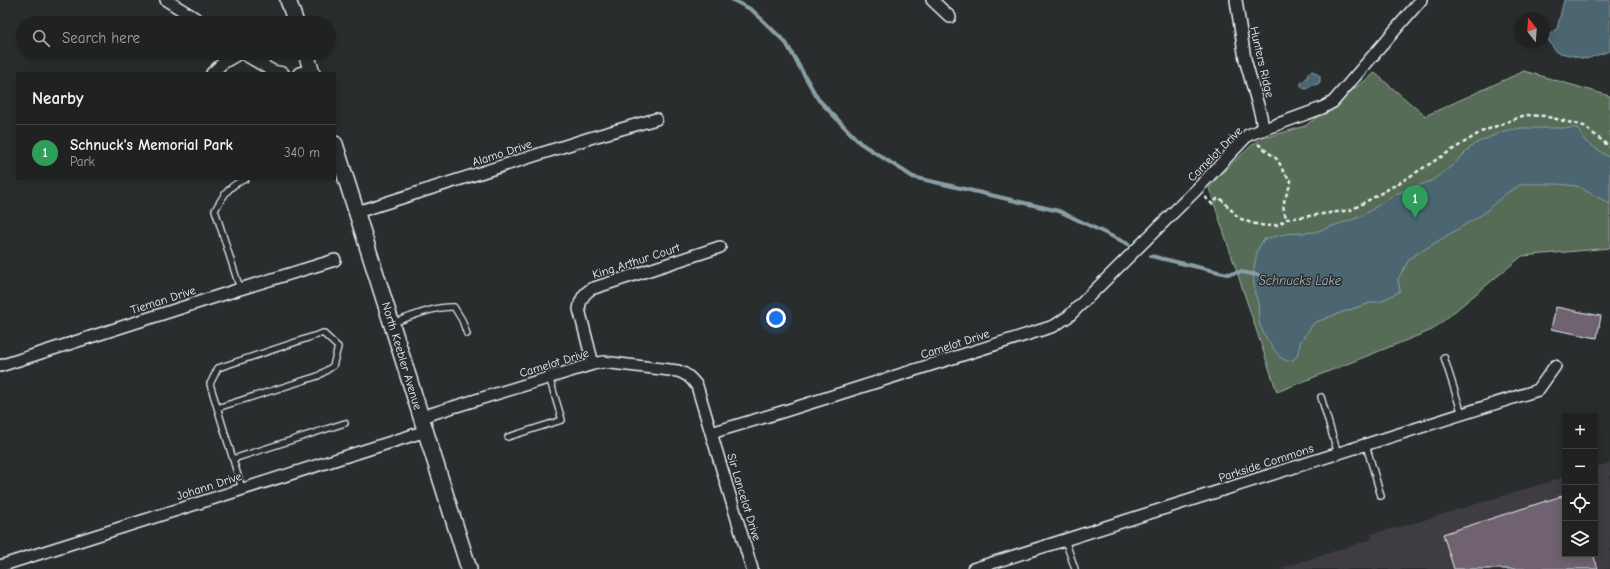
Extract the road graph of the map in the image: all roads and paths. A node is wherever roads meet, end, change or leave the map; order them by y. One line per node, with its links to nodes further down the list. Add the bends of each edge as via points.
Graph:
1 (166, 0): 6 (street)
2 (288, 0): 7 (street)
3 (932, 0): 8 (street)
4 (1236, 0): 16 (street, Hunters Ridge, via 1245,59)
5 (1421, 0): 16 (street, Camelot Drive, via 1333,102)
6 (192, 16)
7 (294, 16)
8 (950, 17)
9 (228, 60): 12 (street)
10 (253, 60): 13 (street)
11 (307, 60): 14 (street)
12 (213, 72)
13 (278, 72)
14 (308, 72)
15 (656, 119): 22 (street, Alamo Drive)
16 (1263, 130): 17 (street, Camelot Drive)
17 (1248, 135): 21 (street, Camelot Drive); 23 (path, via 1278,160 1284,173 1291,180 1283,200 1283,211)
18 (336, 147): 22 (street, North Keebler Avenue)
19 (1610, 147): 23 (path, via 1584,126 1544,116 1525,115 1481,132 1351,210)
20 (242, 180): 26 (lane, via 225,193 215,210)
21 (1197, 189): 23 (path, via 1212,204 1220,198 1239,218 1252,223 1278,226); 40 (street, Camelot Drive, via 1070,316 1054,326)
22 (357, 212): 27 (street, North Keebler Avenue)
23 (1287, 219)
24 (720, 247): 30 (street, King Arthur Court, via 585,293 579,309)
25 (335, 260): 26 (street, Tieman Drive)
26 (240, 289): 31 (street, Tieman Drive)
27 (392, 324): 28 (lane, via 438,309 454,307); 37 (street, North Keebler Avenue)
28 (467, 334)
29 (1444, 357): 36 (lane)
30 (593, 364): 33 (street, Camelot Drive); 40 (street, Camelot Drive, via 604,362 685,373 697,386)
31 (0, 366)
32 (1555, 366): 36 (street, Parkside Commons, via 1538,390)
33 (549, 377): 37 (street, Camelot Drive); 41 (lane, via 562,420)
34 (1321, 397): 43 (lane)
35 (217, 408): 35 (lane, via 210,384 218,368 323,333 338,347 333,366 318,376); 44 (lane)
36 (1462, 414): 42 (street, Parkside Commons)
37 (421, 417): 39 (street, North Keebler Avenue)
38 (345, 423): 44 (lane)
39 (426, 431): 45 (street, Johann Drive); 49 (street, North Keebler Avenue)
40 (711, 433): 50 (street, Sir Lancelot Drive)
41 (508, 437)
42 (1366, 445): 43 (street, Parkside Commons); 46 (lane)
43 (1338, 454): 47 (street, Parkside Commons)
44 (233, 459): 45 (lane)
45 (242, 489): 48 (street, Johann Drive)
46 (1381, 496)
47 (1066, 540): 51 (street, Parkside Commons); 52 (lane)
48 (0, 566)
49 (469, 569)
50 (752, 569)
51 (973, 569)
52 (1075, 569)

